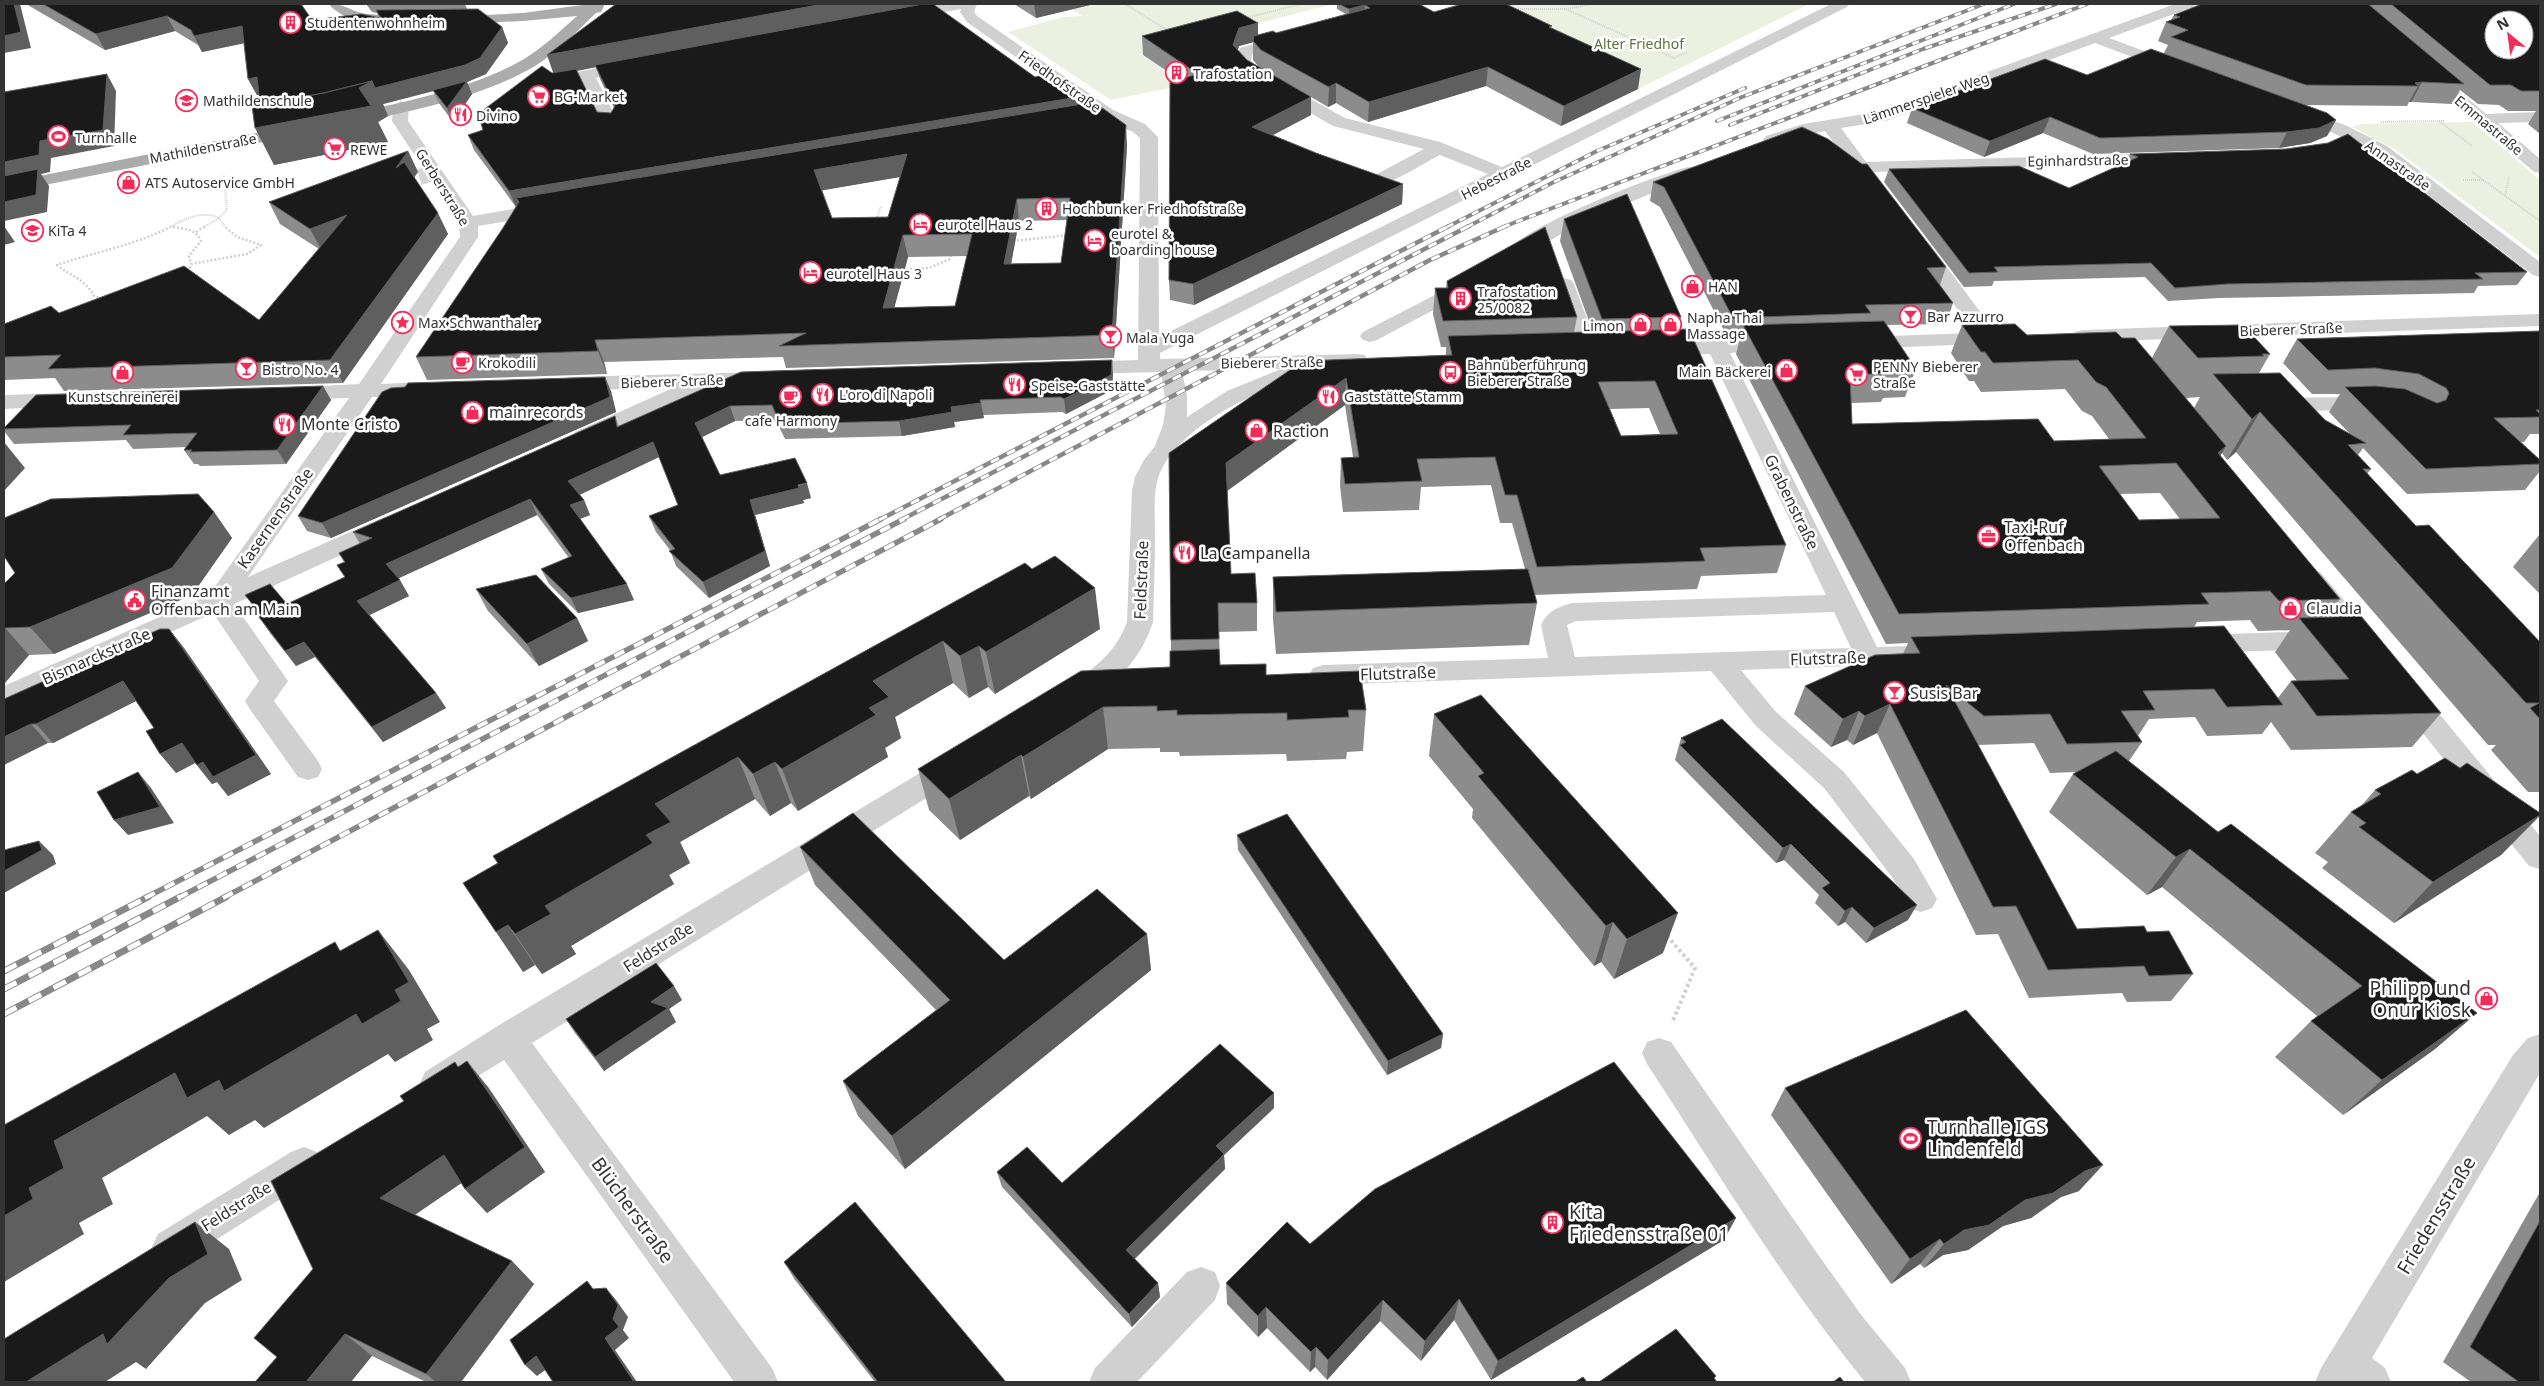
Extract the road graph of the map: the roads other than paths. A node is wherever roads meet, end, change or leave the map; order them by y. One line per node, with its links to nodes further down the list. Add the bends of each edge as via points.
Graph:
1 (336, 4): 11 (main road, via 351,15 374,20)
2 (531, 4): 9 (main road, via 441,18 523,17)
3 (566, 4): 9 (main road)
4 (615, 4): 9 (main road)
5 (963, 4): 10 (street)
6 (970, 4): 21 (street, Friedhofstraße, via 967,12 972,19)
7 (1842, 4): 37 (street, Hebestraße)
8 (2188, 4): 13 (street, Lämmerspieler Weg)
9 (595, 7): 19 (main road, via 556,44 516,70 471,88)
10 (886, 18)
11 (400, 20)
12 (1302, 35): 31 (street, via 1245,51 1243,62 1254,74 1325,116 1356,128)
13 (2097, 39): 16 (street); 27 (street, Lämmerspieler Weg, via 1880,117)
14 (2414, 61): 24 (street, Emmastraße)
15 (645, 64): 17 (street)
16 (2190, 73)
17 (587, 75): 18 (street); 26 (street)
18 (557, 81)
19 (402, 106): 25 (main road); 42 (street, Gerberstraße, via 400,121)
20 (2284, 108): 28 (street, Annastraße)
21 (1107, 114): 23 (street); 59 (street, Friedhofstraße, via 1145,132 1150,143)
22 (2540, 117): 24 (street)
23 (1088, 118)
24 (2480, 119): 35 (street, Emmastraße)
25 (334, 120)
26 (610, 122)
27 (1830, 125): 30 (street, Lämmerspieler Weg, via 1803,129); 34 (street)
28 (2346, 132): 29 (street); 46 (street, Annastraße, via 2381,150)
29 (2329, 144)
30 (1758, 145)
31 (1439, 148): 36 (street, via 1376,180 1364,181); 37 (street)
32 (2180, 158): 34 (street, Eginhardstraße)
33 (1704, 166): 44 (street, via 1594,209)
34 (1861, 167): 40 (street)
35 (2540, 168)
36 (1331, 169)
37 (1503, 174): 59 (street, Hebestraße)
38 (4, 182): 39 (main road, Mathildenstraße, via 108,159 310,124)
39 (4, 188)
40 (1884, 198)
41 (566, 206): 42 (street)
42 (468, 222): 65 (street, Gerberstraße, via 469,237)
43 (1908, 229): 52 (street, via 2000,339)
44 (1552, 251): 45 (street); 56 (street)
45 (1501, 262)
46 (2540, 271)
47 (1484, 275): 50 (street)
48 (2540, 320): 49 (street, Bieberer Straße)
49 (2109, 334): 51 (street, Bieberer Straße); 57 (street)
50 (1370, 336)
51 (2060, 336)
52 (1844, 343)
53 (1795, 345): 54 (street)
54 (1717, 347): 55 (street); 76 (street, Grabenstraße)
55 (1638, 350)
56 (1588, 351)
57 (2127, 356)
58 (1372, 359): 59 (street, Bieberer Straße); 72 (street, Feldstraße, via 1281,374 1198,420)
59 (1156, 360): 60 (street, Bieberer Straße); 72 (street, Feldstraße, via 1178,416)
60 (1054, 369)
61 (778, 378): 62 (street, Bieberer Straße)
62 (709, 380): 63 (street, Bieberer Straße); 71 (street)
63 (552, 385)
64 (444, 388): 65 (street)
65 (366, 391): 66 (street); 75 (street, Kasernenstraße)
66 (266, 394)
67 (87, 400): 68 (street)
68 (4, 402)
69 (2250, 405): 70 (street, via 2359,402)
70 (2394, 406)
71 (563, 445)
72 (1165, 448): 85 (street, Feldstraße, via 1151,465 1146,478 1140,622 1125,671)
73 (409, 515): 75 (street, Bismarckstraße)
74 (2293, 556): 77 (street)
75 (218, 601): 84 (street, Bismarckstraße); 87 (street, via 274,681 259,701)
76 (1842, 603): 80 (street, Grabenstraße); 82 (street, via 1572,612 1556,620 1554,625)
77 (2361, 638): 78 (street); 88 (street)
78 (2174, 645)
79 (1938, 654): 80 (street, Flutstraße)
80 (1868, 657): 81 (street, Flutstraße)
81 (1718, 662): 82 (street, Flutstraße); 89 (street, via 1766,720 1834,780 1903,868)
82 (1564, 667): 83 (street, Flutstraße)
83 (1296, 676)
84 (4, 697)
85 (1056, 705)
86 (980, 751): 90 (street, Feldstraße)
87 (308, 769)
88 (2540, 857)
89 (1921, 899)
90 (508, 1038): 93 (street, Feldstraße); 98 (street, Blücherstraße)
91 (2540, 1049): 97 (street, Friedensstraße, via 2525,1066)
92 (1659, 1053): 100 (street, via 1803,1267 1848,1330)
93 (416, 1095)
94 (332, 1147): 95 (street, Feldstraße)
95 (147, 1262)
96 (1201, 1286): 99 (street)
97 (2351, 1376)
98 (758, 1382)
99 (1109, 1382)
100 (1891, 1382)

